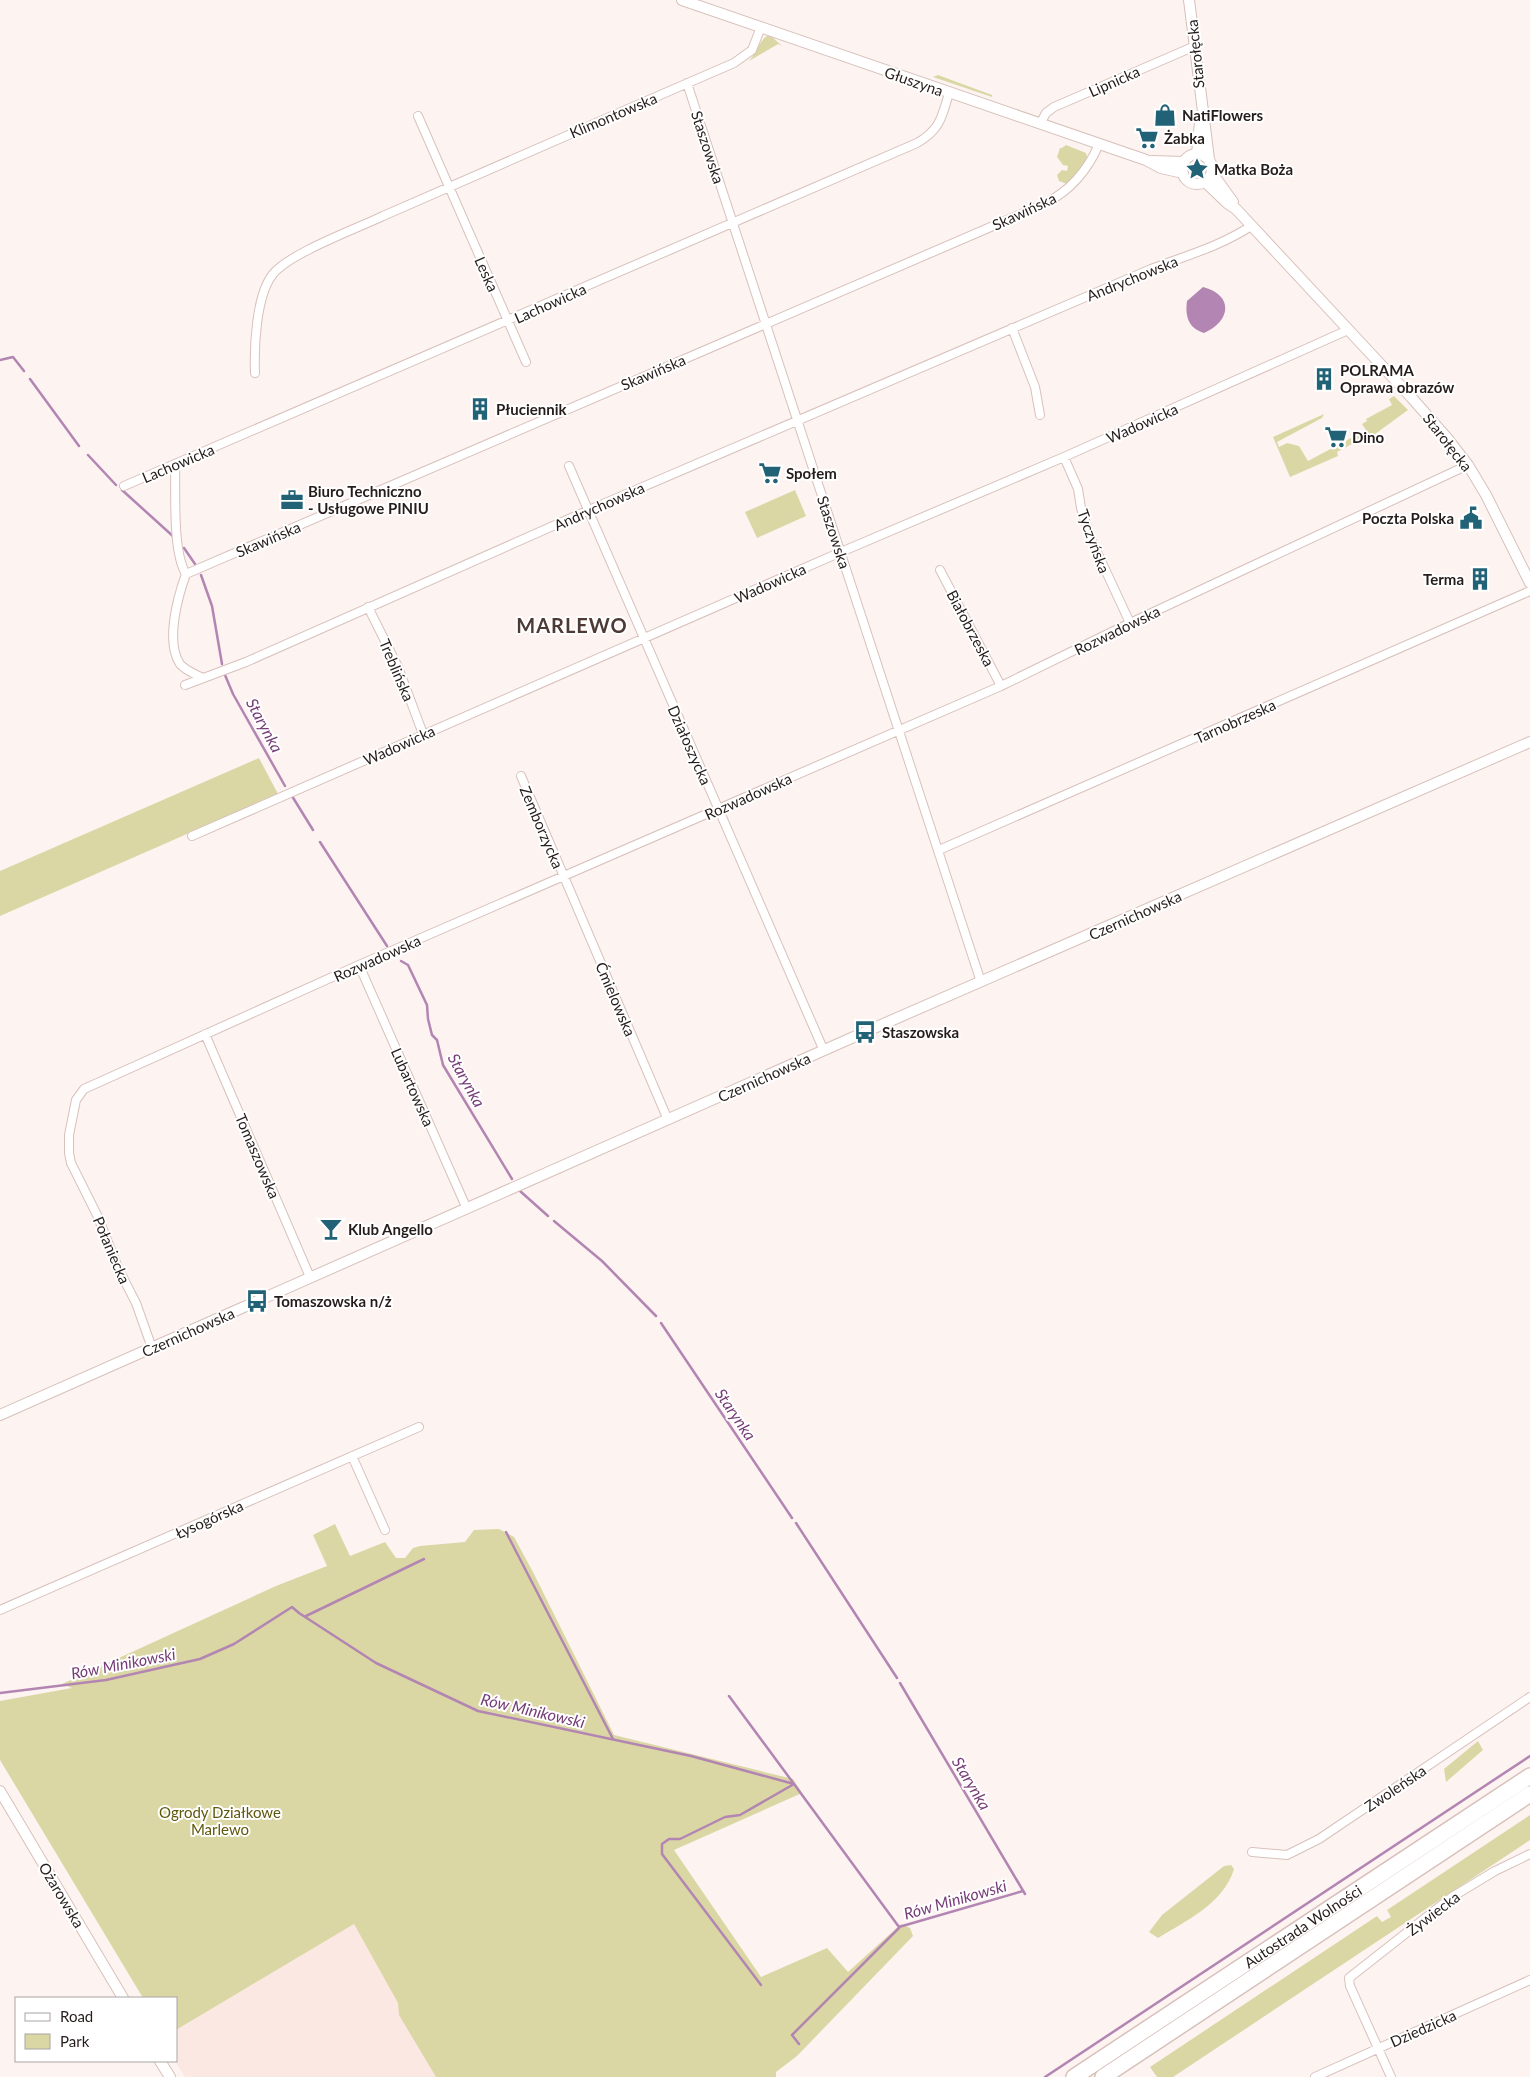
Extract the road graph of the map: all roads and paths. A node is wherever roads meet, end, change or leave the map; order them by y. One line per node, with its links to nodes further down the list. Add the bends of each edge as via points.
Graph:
1 (682, 0): 3 (street, Głuszyna)
2 (1189, 0): 4 (street, Starołęcka)
3 (761, 27): 5 (street, Klimontowska, via 756,43 747,54); 6 (street, Głuszyna)
4 (1195, 46): 7 (street, Starołęcka); 9 (street, Lipnicka, via 1054,107)
5 (687, 83): 18 (street, Klimontowska); 20 (street, Staszowska)
6 (950, 93): 9 (street, Głuszyna); 20 (street, Lachowicka, via 940,124 929,136)
7 (1201, 108): 11 (street, Starołęcka); 12 (street, Starołęcka)
8 (418, 116): 18 (street)
9 (1040, 124): 10 (street, Głuszyna)
10 (1099, 144): 13 (street, Głuszyna); 23 (street, Skawińska, via 1077,178 1053,199)
11 (1197, 154): 12 (street); 14 (street)
12 (1209, 159): 16 (street)
13 (1146, 160): 14 (street, Głuszyna); 15 (street, Głuszyna, via 1161,168)
14 (1184, 162): 15 (street)
15 (1183, 173): 17 (street, via 1192,183)
16 (1212, 173): 17 (street); 19 (street, Starołęcka)
17 (1205, 182): 19 (street, Starołęcka)
18 (449, 187): 22 (street, Leska); 27 (street, Klimontowska, via 282,265 269,281 263,300 254,344)
19 (1236, 209): 21 (street, Starołęcka)
20 (733, 223): 22 (street, Lachowicka); 23 (street, Staszowska)
21 (1251, 226): 24 (street, Andrychowska, via 1213,246); 25 (street, Starołęcka)
22 (508, 321): 26 (street, Leska); 31 (street, Lachowicka)
23 (766, 323): 29 (street, Staszowska); 38 (street, Skawińska)
24 (1012, 328): 28 (street, via 1035,387); 29 (street, Andrychowska)
25 (1348, 330): 30 (street, Wadowicka); 33 (street, Starołęcka, via 1434,423)
26 (526, 362)
27 (255, 373)
28 (1040, 415)
29 (798, 420): 35 (street, Andrychowska); 36 (street, Staszowska)
30 (1064, 457): 36 (street, Wadowicka); 42 (street, Tyczyńska, via 1078,489 1090,539)
31 (175, 464): 34 (street, Lachowicka); 38 (street, via 179,561)
32 (569, 466): 35 (street, Działoszycka)
33 (1468, 466): 39 (street, Starołęcka, via 1493,507); 42 (street, Rozwadowska)
34 (124, 486)
35 (589, 510): 41 (street, Andrychowska); 43 (street, Działoszycka)
36 (841, 552): 43 (street, Wadowicka); 47 (street, Staszowska)
37 (940, 570): 46 (street, Białobrzeska)
38 (186, 574): 44 (street, via 177,598 176,654 180,664)
39 (1530, 583)
40 (1530, 591): 53 (street, Tarnobrzeska)
41 (368, 607): 44 (street, Andrychowska); 48 (street, Treblińska, via 398,667)
42 (1130, 623): 46 (street, Rozwadowska)
43 (643, 638): 48 (street, Wadowicka); 51 (street, Działoszycka)
44 (203, 678): 45 (street, Andrychowska)
45 (185, 685)
46 (1001, 686): 47 (street, Rozwadowska)
47 (899, 730): 51 (street, Rozwadowska); 53 (street, Staszowska)
48 (423, 734): 52 (street, Wadowicka)
49 (1530, 742): 56 (street, Czernichowska)
50 (521, 776): 54 (street, Zemborzycka)
51 (719, 809): 54 (street, Rozwadowska); 58 (street, Działoszycka)
52 (192, 836)
53 (939, 850): 56 (street, Staszowska)
54 (564, 878): 55 (street, Rozwadowska); 59 (street, Ćmielowska)
55 (359, 965): 57 (street, Rozwadowska); 61 (street, Lubartowska)
56 (981, 982): 58 (street, Czernichowska)
57 (205, 1034): 60 (street, Rozwadowska, via 84,1089 76,1100); 62 (street, Tomaszowska)
58 (824, 1051): 59 (street, Czernichowska)
59 (668, 1120): 61 (street, Czernichowska)
60 (69, 1153): 63 (street, Połaniecka, via 136,1303)
61 (467, 1209): 62 (street, Czernichowska)
62 (310, 1277): 63 (street, Czernichowska)
63 (152, 1348): 64 (street, Czernichowska)
64 (0, 1415)
65 (419, 1427): 66 (street, Łysogórska)
66 (352, 1456): 67 (street); 68 (street, Łysogórska)
67 (385, 1530)
68 (0, 1610)
69 (1530, 1697): 73 (street, Zwoleńska, via 1319,1839 1287,1855)
70 (1530, 1776): 80 (highway, Autostrada Wolności)
71 (0, 1791): 76 (street, Ożarowska)
72 (1530, 1794): 81 (highway, Autostrada Wolności)
73 (1252, 1852)
74 (1530, 1854): 77 (street, Żywiecka, via 1452,1897 1349,1978)
75 (1530, 1980): 77 (street, Dziedzicka)
76 (122, 1997)
77 (1378, 2049): 82 (street, Dziedzicka); 83 (street)
78 (161, 2062): 79 (street)
79 (170, 2077)
80 (1074, 2077)
81 (1103, 2077)
82 (1315, 2077)
83 (1391, 2077)

